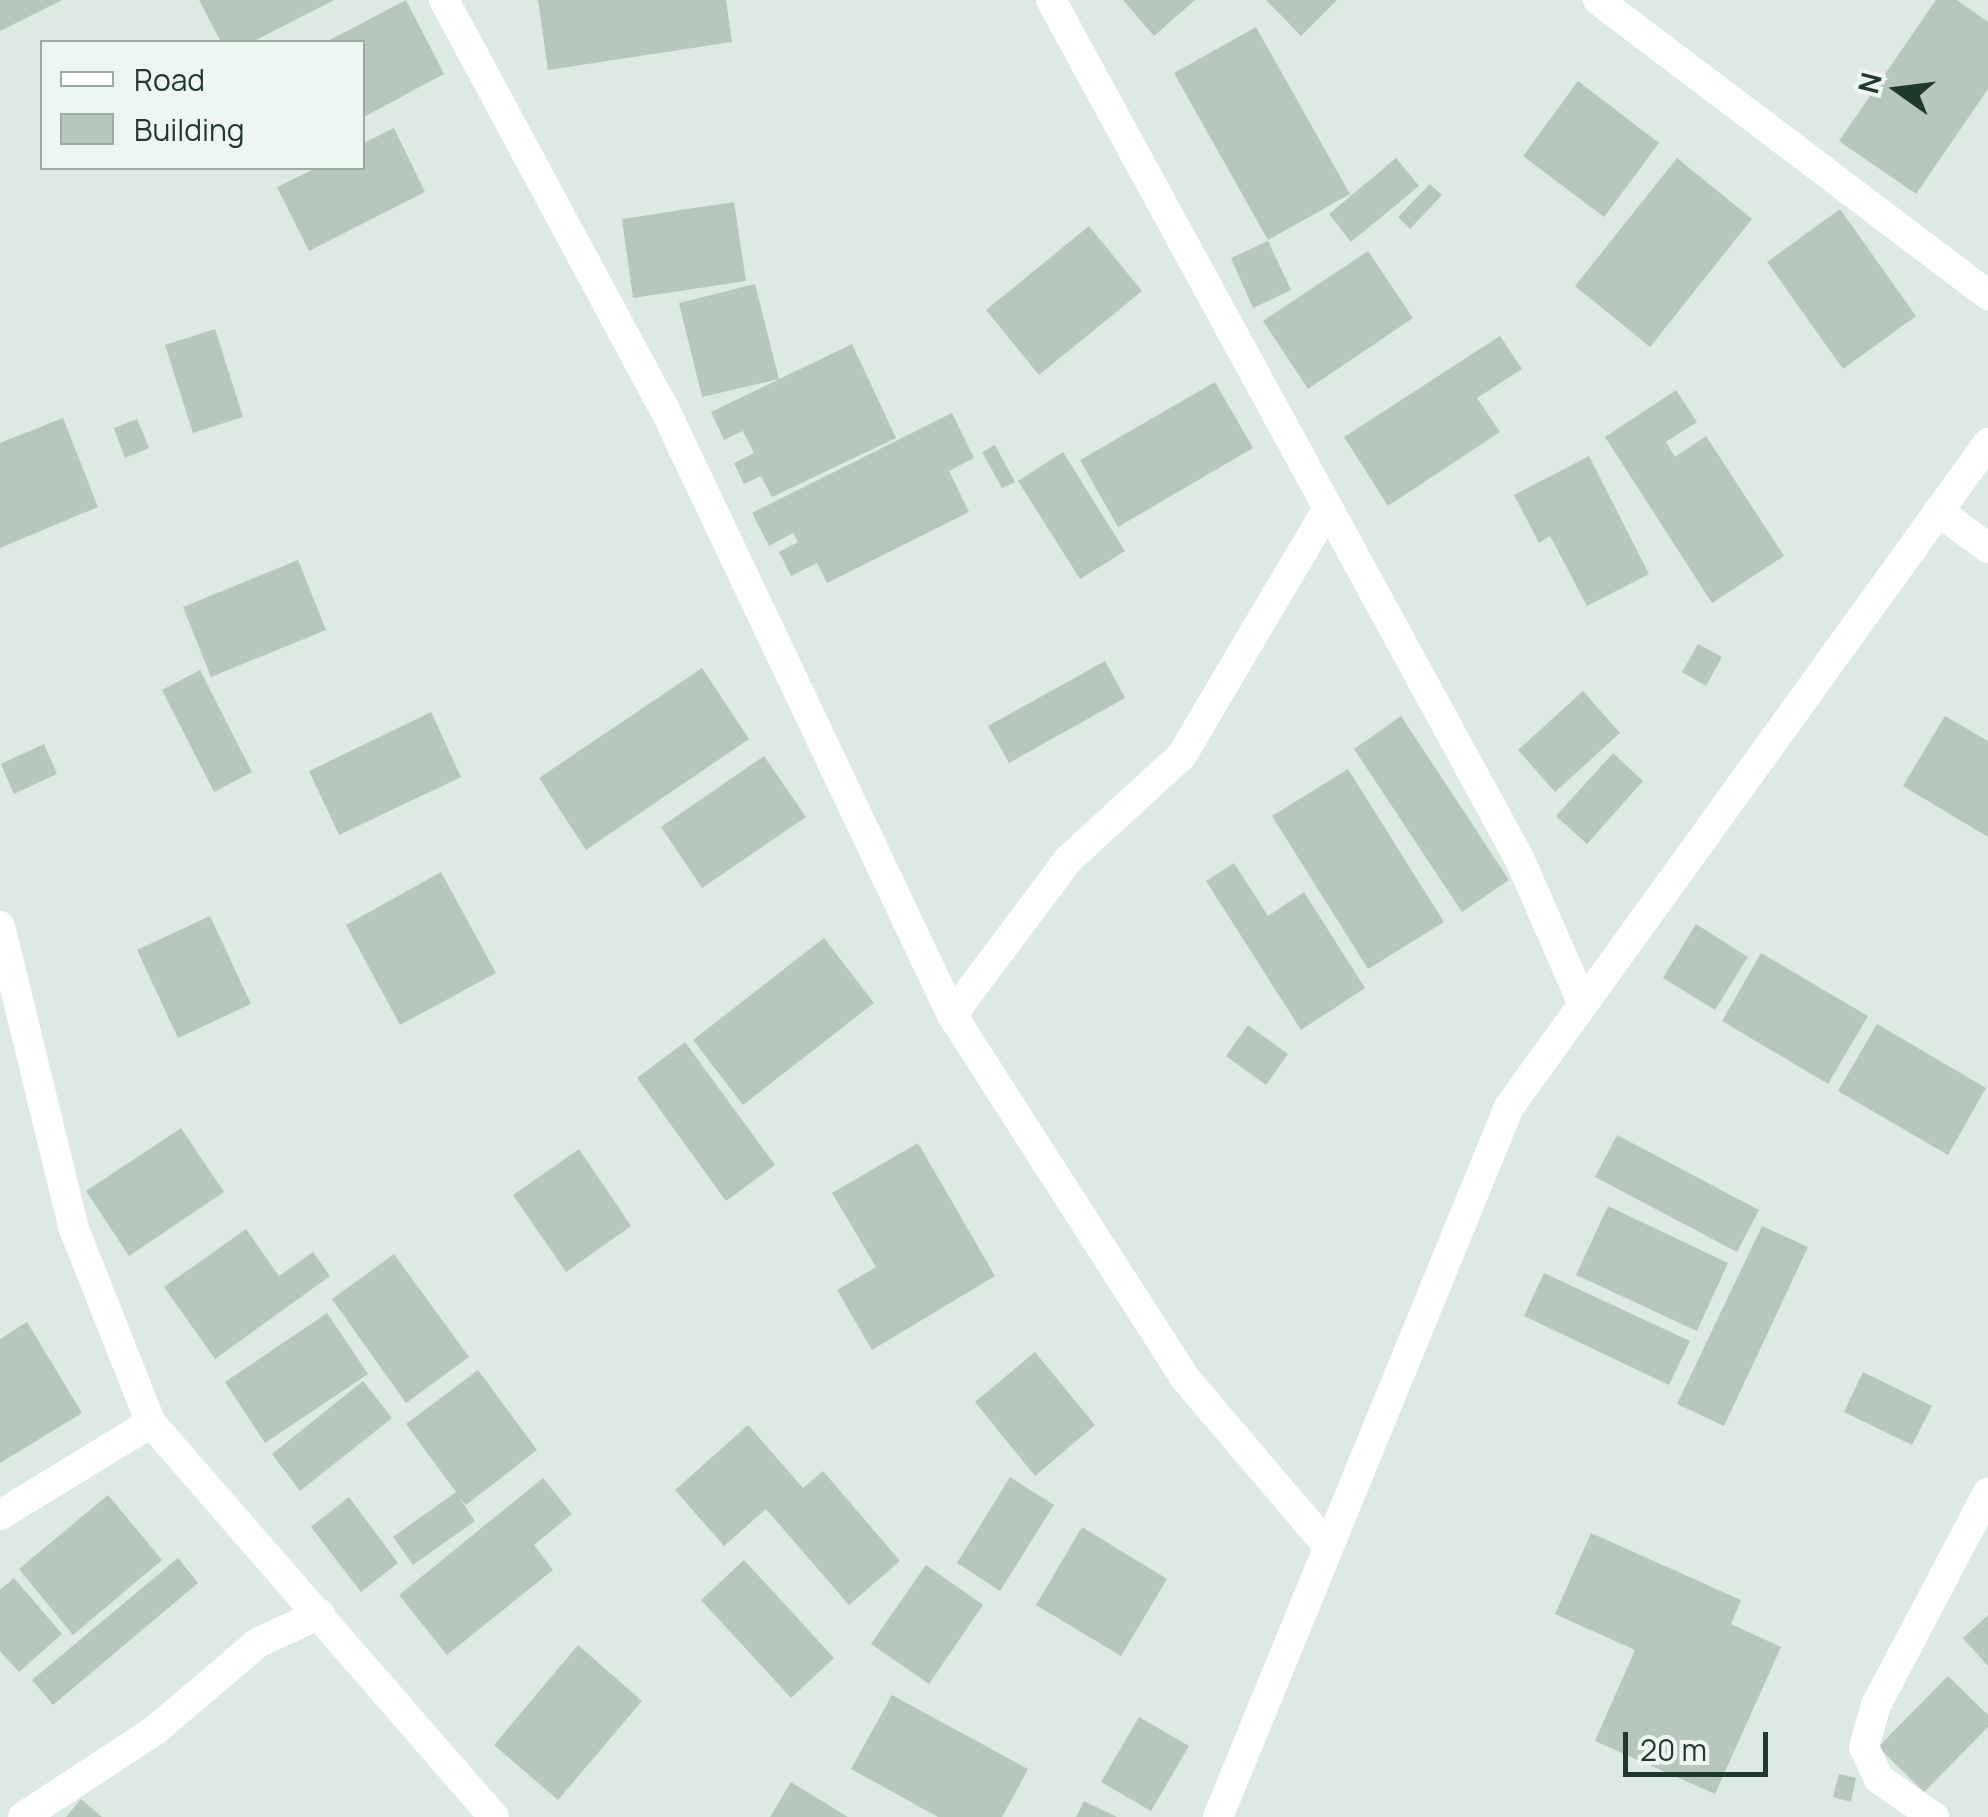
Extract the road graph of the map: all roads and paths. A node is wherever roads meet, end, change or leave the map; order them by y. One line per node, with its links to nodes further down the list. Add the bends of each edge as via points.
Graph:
1 (444, 0): 11 (street, via 664,408)
2 (1052, 0): 6 (street)
3 (1598, 0): 4 (street)
4 (1988, 295)
5 (1988, 443): 7 (street)
6 (1327, 510): 10 (street, via 1519,858); 11 (street, via 1182,756 1068,860)
7 (1938, 511): 8 (street); 10 (street)
8 (1988, 548)
9 (0, 926): 12 (street, via 74,1230)
10 (1582, 999): 15 (street, via 1509,1106)
11 (952, 1016): 15 (street, via 1184,1378)
12 (151, 1423): 14 (street); 16 (street)
13 (1988, 1492): 20 (street, via 1876,1705 1864,1748 1879,1779)
14 (0, 1515)
15 (1326, 1544): 19 (street)
16 (320, 1614): 17 (street, via 259,1642 154,1731); 18 (street)
17 (22, 1817)
18 (494, 1817)
19 (1218, 1817)
20 (1934, 1817)

